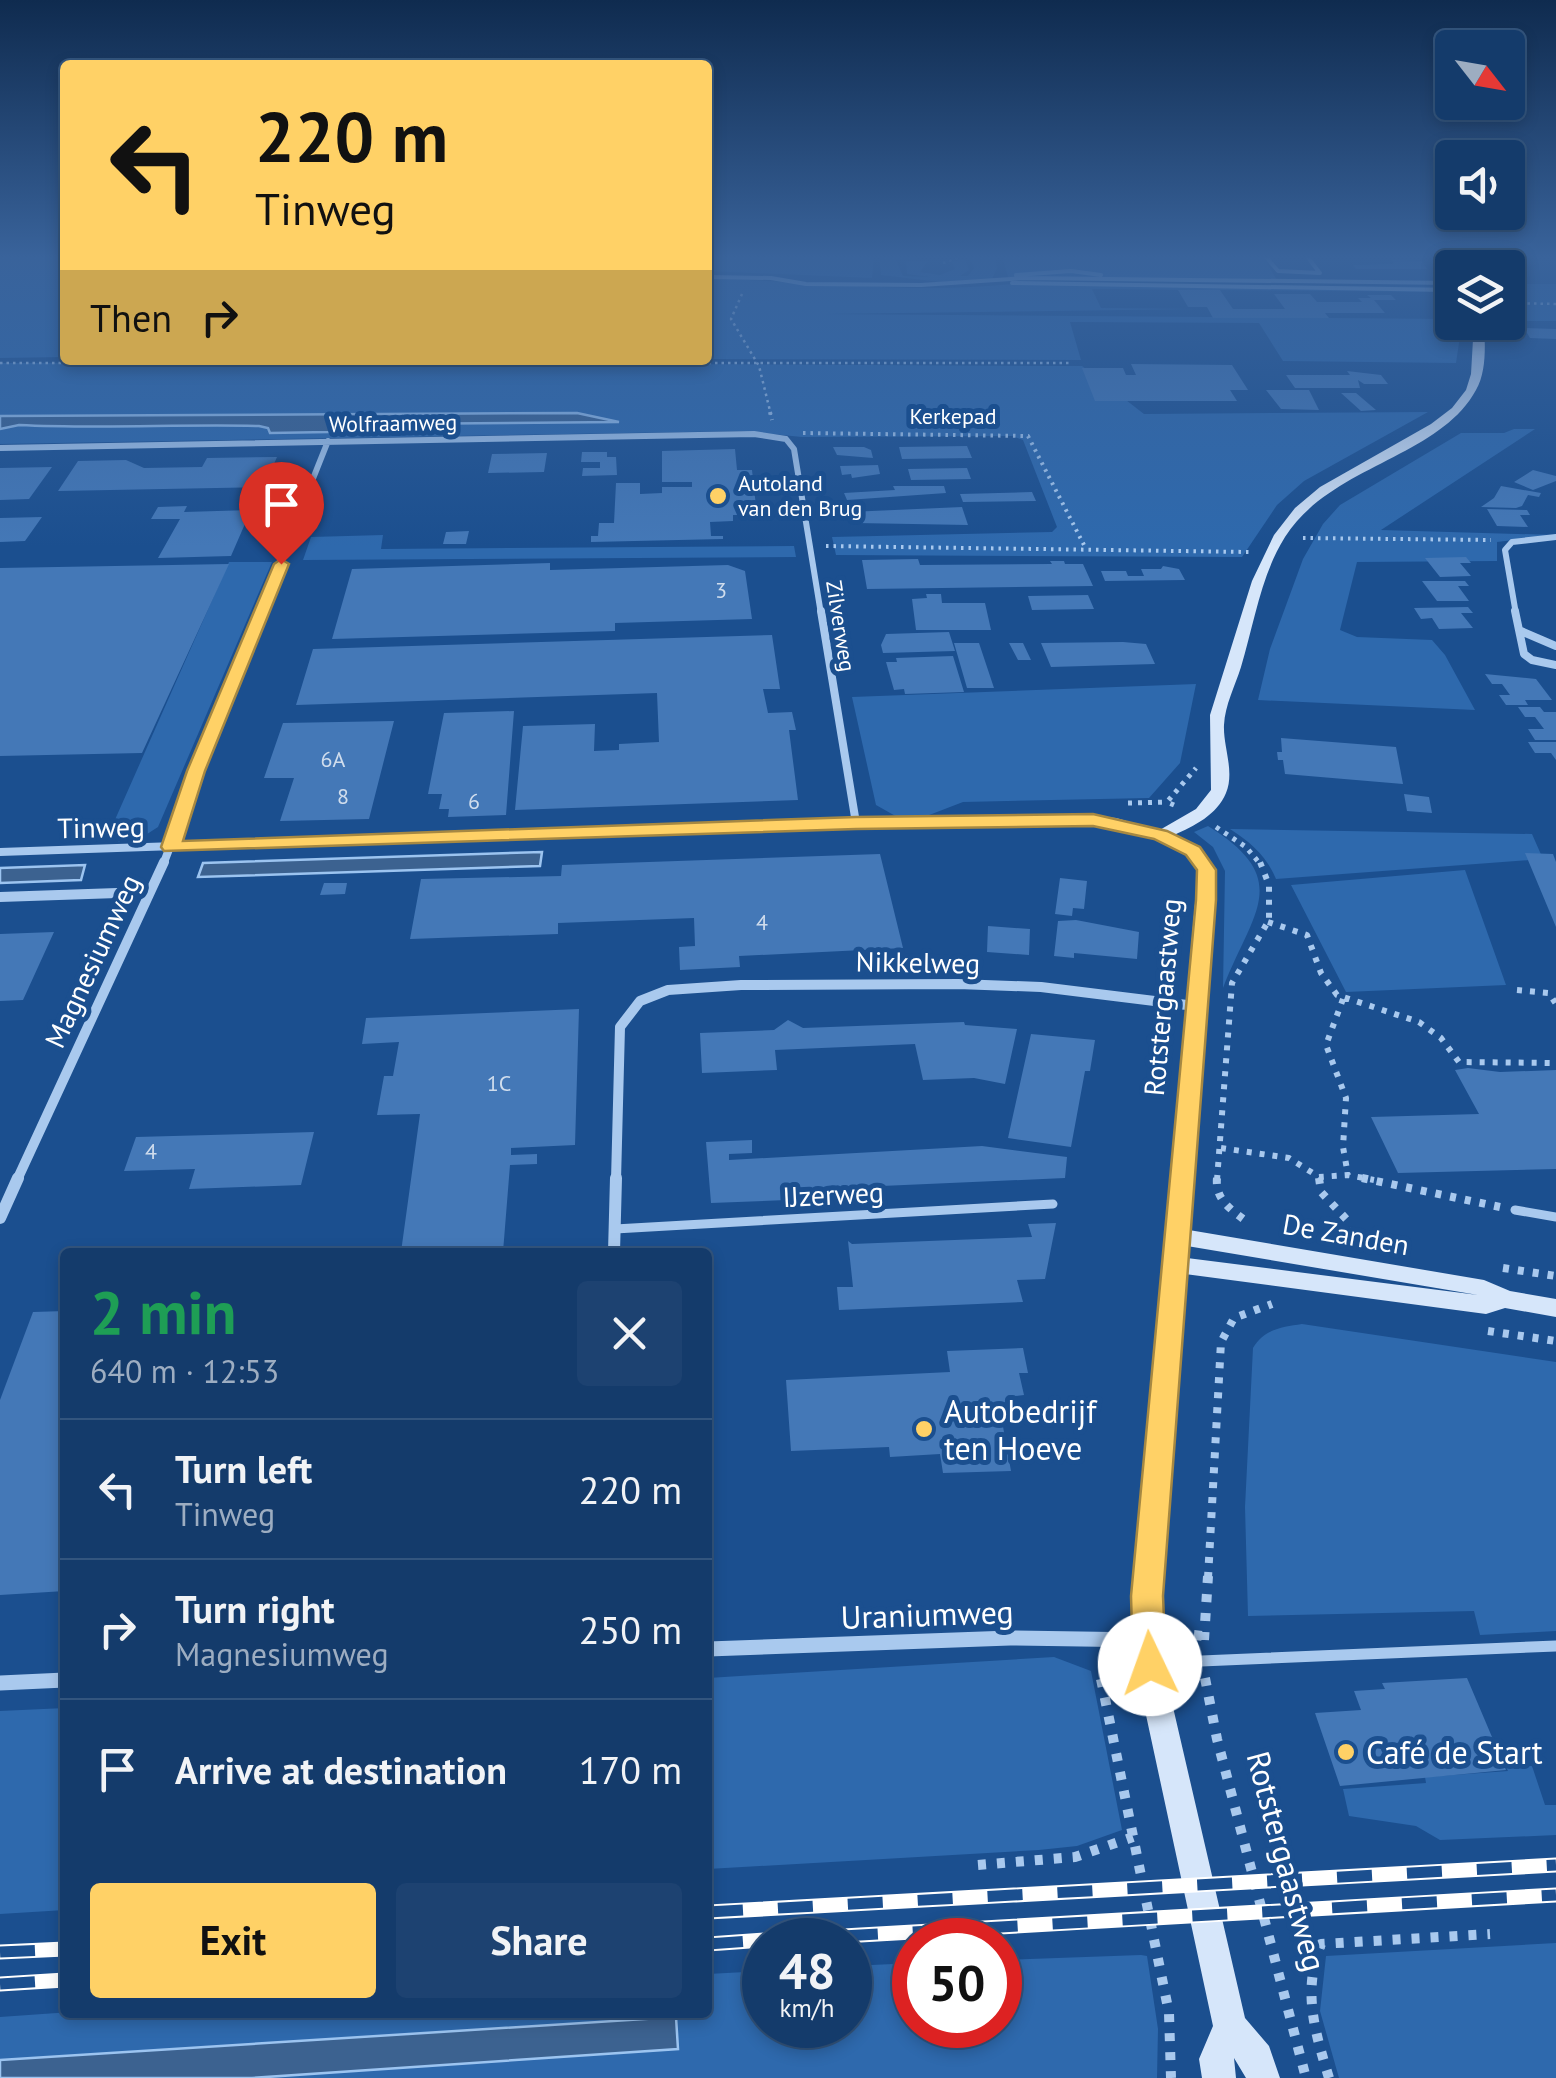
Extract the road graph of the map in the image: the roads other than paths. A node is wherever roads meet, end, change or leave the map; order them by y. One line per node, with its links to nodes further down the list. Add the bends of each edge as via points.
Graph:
1 (1478, 353): 10 (street, via 1472,388 1458,408 1330,482 1300,506 1279,536 1216,720 1220,787 1197,816)
2 (786, 439): 3 (street, Wolfraamweg, via 754,434); 9 (street, Zilverweg, via 794,450)
3 (328, 441): 4 (street, Wolfraamweg); 11 (street, Magnesiumweg)
4 (0, 448)
5 (1556, 537): 6 (street, via 1512,542 1505,550)
6 (1521, 631): 7 (street); 8 (street, via 1524,654)
7 (1556, 646)
8 (1556, 665)
9 (856, 823): 10 (street, Tinweg, via 1093,820); 11 (street, Tinweg)
10 (1160, 835): 15 (street, Rotstergaastweg, via 1193,851 1206,870)
11 (171, 847): 12 (street, Tinweg); 13 (street, Magnesiumweg)
12 (0, 852)
13 (148, 892): 14 (street); 19 (street, Magnesiumweg)
14 (0, 897)
15 (1196, 1006): 20 (street, Nikkelweg, via 1040,986 668,990 640,1001 620,1027); 21 (street, Rotstergaastweg)
16 (1053, 1204): 20 (lane, IJzerweg)
17 (1515, 1210): 18 (lane)
18 (1556, 1217)
19 (0, 1218)
20 (615, 1229): 22 (street)
21 (1176, 1236): 23 (street, Rotstergaastweg); 24 (street, De Zanden, via 1484,1288)
22 (614, 1248)
23 (1174, 1264): 24 (street, De Zanden, via 1466,1302); 26 (street, Rotstergaastweg, via 1147,1596)
24 (1504, 1299): 25 (street, De Zanden)
25 (1556, 1308)
26 (1156, 1645): 27 (lane, via 1204,1662); 28 (street, Uraniumweg, via 1010,1638); 31 (street, Rotstergaastweg)
27 (1556, 1646)
28 (712, 1649)
29 (60, 1680): 30 (street)
30 (0, 1683)
31 (1230, 2027): 32 (street, Rotstergaastweg, via 1216,2059); 33 (street, Rotstergaastweg)
32 (1218, 2078)
33 (1263, 2078)

